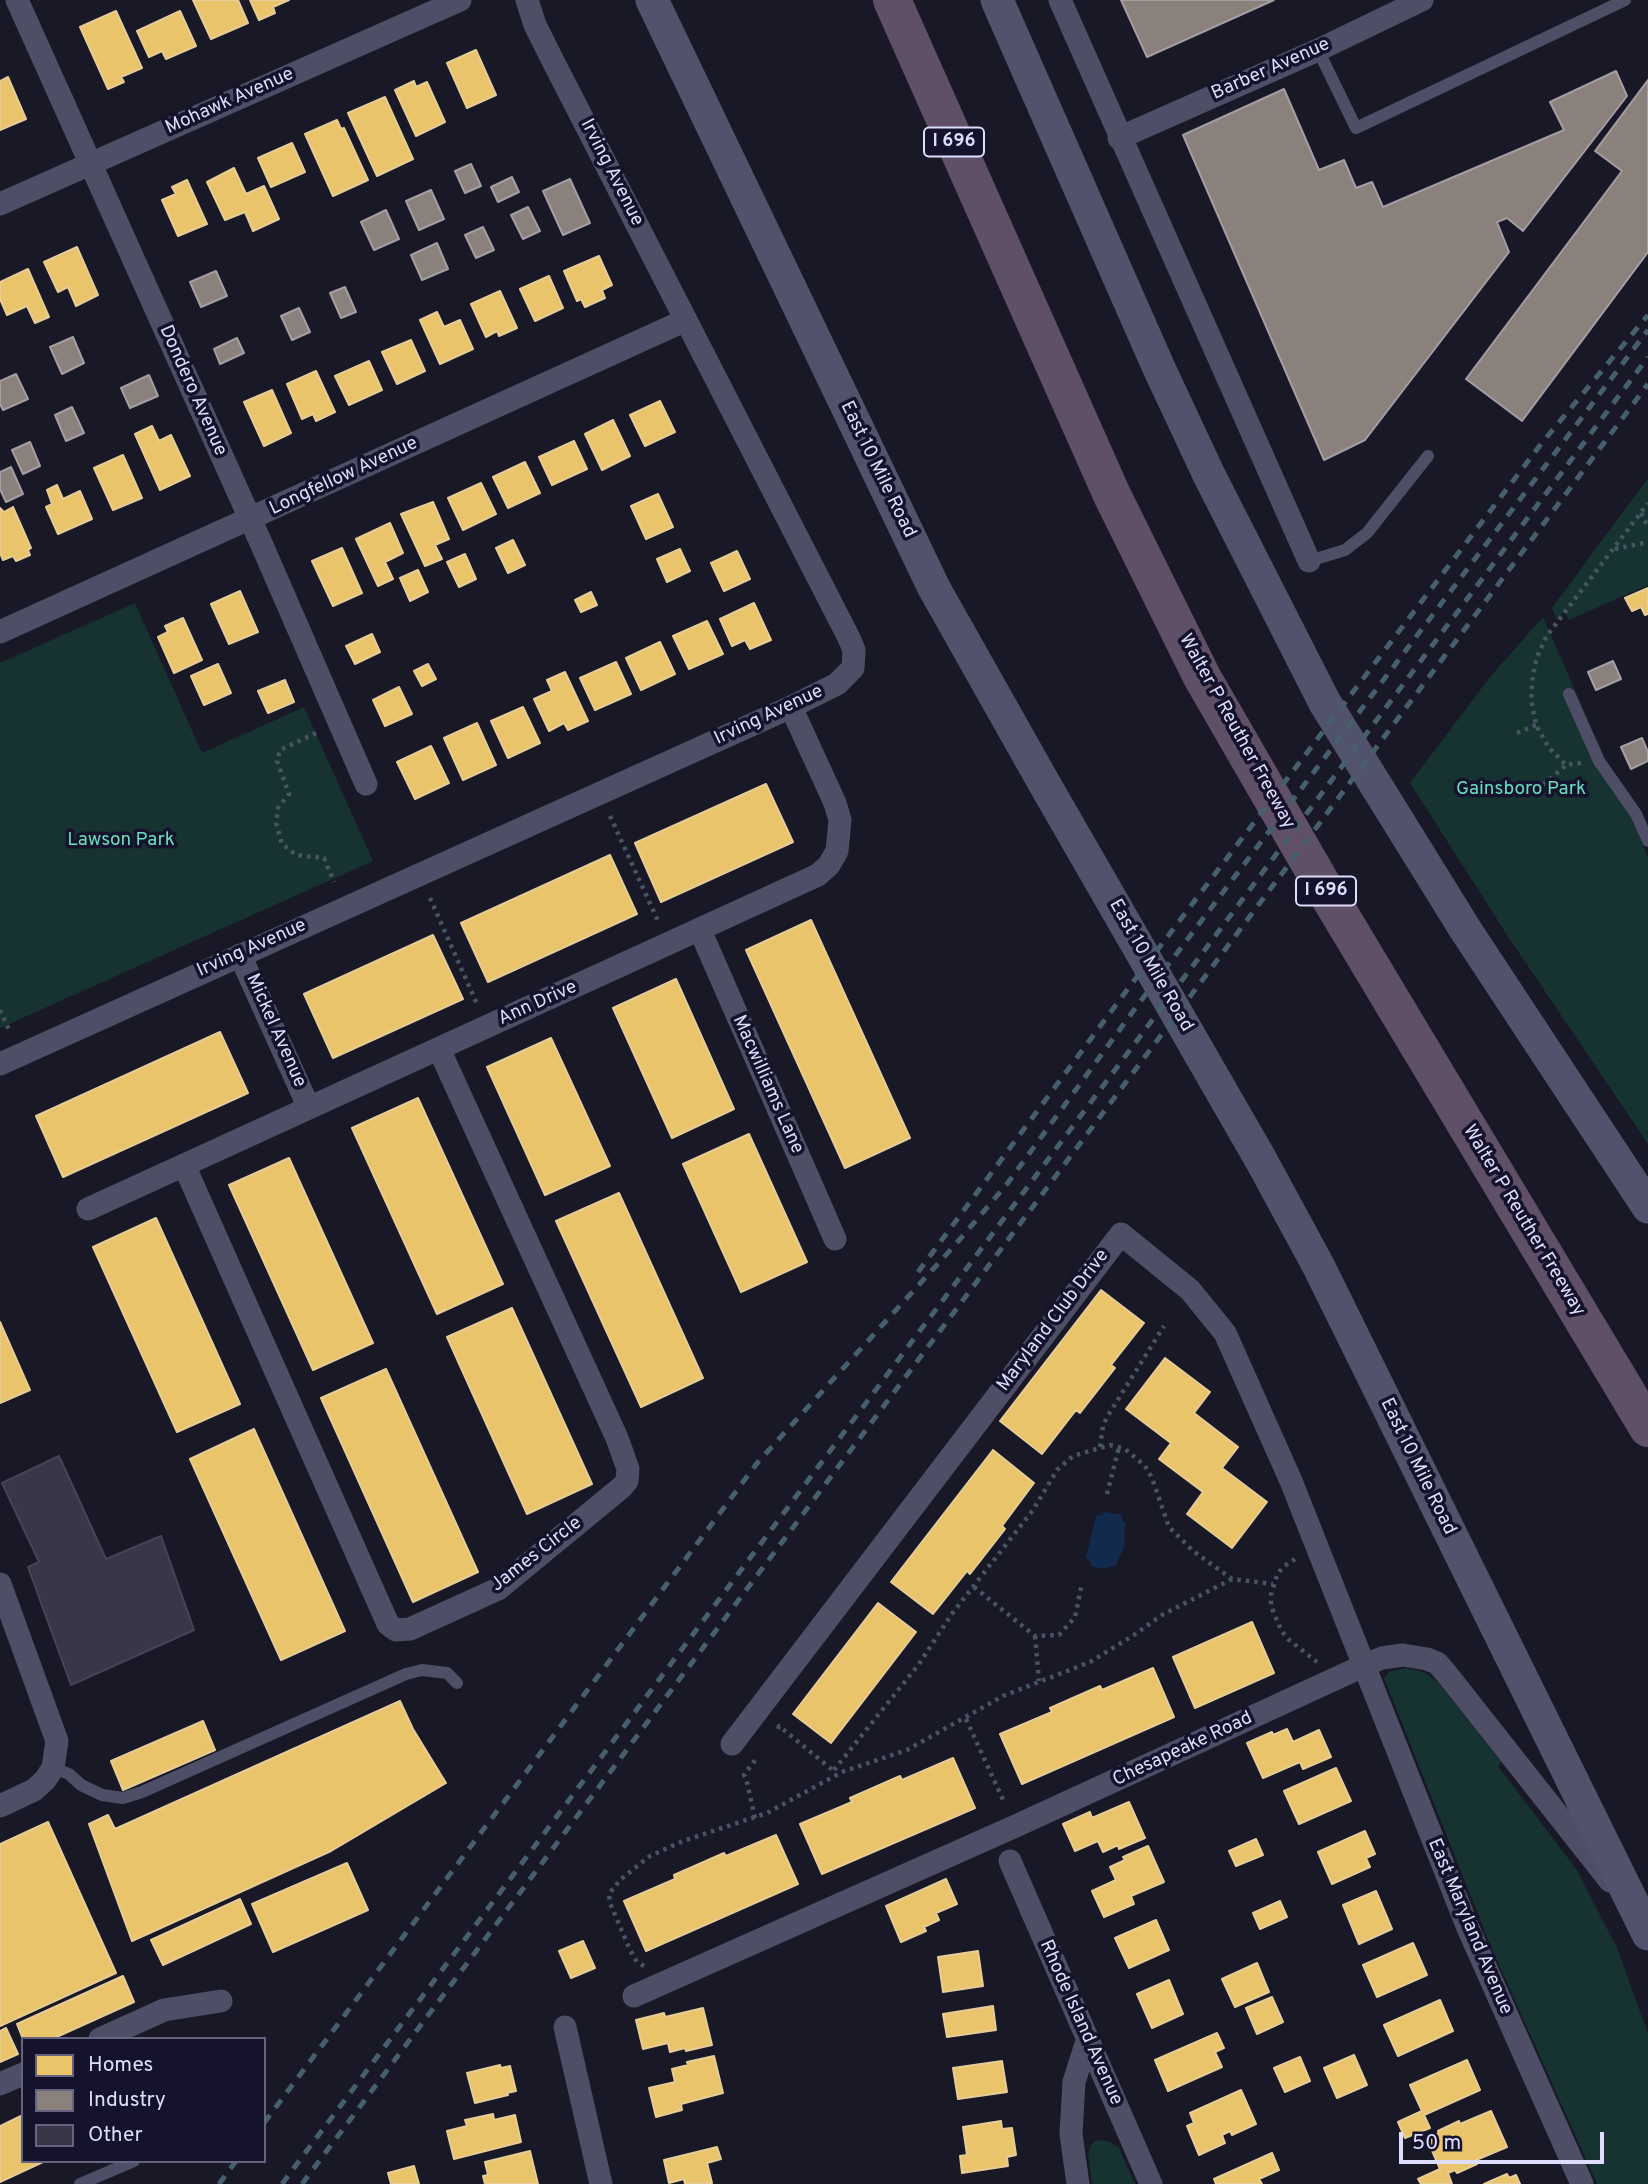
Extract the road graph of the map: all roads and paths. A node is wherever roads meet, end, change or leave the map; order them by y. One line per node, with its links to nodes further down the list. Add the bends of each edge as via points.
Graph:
1 (17, 0): 12 (street, Dondero Avenue)
2 (460, 0): 12 (street, Mohawk Avenue)
3 (527, 0): 14 (street, Irving Avenue, via 535,25)
4 (652, 0): 76 (main road, East 10 Mile Road, via 934,587 1319,1267)
5 (892, 0): 51 (highway, Walter P Reuther Freeway / I 696, via 1112,495 1202,677)
6 (997, 0): 47 (main road, via 1158,366 1325,703 1465,929)
7 (1060, 0): 11 (street)
8 (1422, 0): 10 (street, Barber Avenue)
9 (1625, 0): 10 (lane, via 1356,128)
10 (1318, 50): 11 (street, Barber Avenue)
11 (1119, 138): 22 (street)
12 (90, 164): 13 (street, Mohawk Avenue); 18 (street, Dondero Avenue)
13 (0, 204)
14 (687, 320): 18 (street, Longfellow Avenue); 25 (street, Irving Avenue, via 854,650 853,668 837,684)
15 (1428, 456): 22 (lane, via 1367,533 1345,550)
16 (1648, 503): 17 (path)
17 (1641, 513): 19 (path); 21 (path)
18 (250, 520): 23 (street, Longfellow Avenue); 31 (street, Dondero Avenue)
19 (1648, 527)
20 (1648, 542): 21 (path)
21 (1614, 550): 26 (path, via 1546,637 1533,675)
22 (1309, 561)
23 (0, 632)
24 (1569, 694): 29 (lane)
25 (791, 707): 38 (street, Ann Drive, via 835,803 840,820 838,851 818,876); 39 (street, Irving Avenue)
26 (1536, 725): 28 (path); 30 (path)
27 (316, 733): 35 (path, via 279,750 277,761 289,794 278,808 275,823 282,844 296,855 324,858)
28 (1517, 733)
29 (1599, 761): 30 (path); 34 (lane, via 1636,814)
30 (1566, 765): 32 (path)
31 (366, 784)
32 (1543, 785)
33 (610, 816): 37 (path)
34 (1648, 841)
35 (334, 883)
36 (430, 898): 40 (path)
37 (660, 927)
38 (700, 930): 43 (street, Ann Drive); 49 (street, Macwilliams Lane)
39 (240, 955): 44 (street, Irving Avenue); 45 (street, Mickel Avenue)
40 (479, 1008)
41 (0, 1010): 42 (path)
42 (9, 1030)
43 (439, 1049): 45 (street, Ann Drive); 46 (street, James Circle, via 628,1469 622,1487 498,1590 410,1629 396,1630 388,1624)
44 (0, 1064)
45 (309, 1108): 46 (street, Ann Drive)
46 (184, 1165): 48 (street, Ann Drive)
47 (1648, 1207)
48 (88, 1209)
49 (835, 1239)
50 (1164, 1326): 52 (path, via 1107,1417)
51 (1648, 1428)
52 (1100, 1447): 53 (path); 60 (path, via 1073,1456 1057,1470 1033,1510)
53 (1119, 1447): 54 (path); 56 (path, via 1145,1465 1169,1527)
54 (1107, 1494)
55 (1300, 1558): 59 (path, via 1283,1567)
56 (1232, 1579): 59 (path); 64 (path, via 1161,1615 1090,1662)
57 (1082, 1583): 61 (path, via 1075,1617 1059,1635)
58 (0, 1584): 70 (street, via 55,1732)
59 (1273, 1584): 62 (path, via 1271,1606 1281,1630)
60 (974, 1587): 61 (path); 71 (path)
61 (1035, 1636): 64 (path)
62 (1321, 1665)
63 (1363, 1666): 68 (street, Maryland Club Drive, via 1291,1481 1225,1333 1190,1290 1121,1234); 76 (street, Chesapeake Road, via 1403,1655 1437,1663); 78 (street, Chesapeake Road); 90 (street, East Maryland Avenue, via 1468,1928)
64 (1039, 1681): 66 (path)
65 (457, 1683): 70 (lane, via 447,1674 422,1670 406,1674 123,1798 107,1797)
66 (966, 1719): 71 (path, via 907,1750); 72 (path)
67 (772, 1736): 71 (path, via 779,1726)
68 (732, 1744)
69 (758, 1756): 74 (path, via 744,1775)
70 (53, 1768): 73 (street, via 34,1790)
71 (835, 1773): 74 (path)
72 (1006, 1805)
73 (0, 1806)
74 (755, 1818): 77 (path, via 650,1856 611,1890 610,1903 634,1959)
75 (1010, 1861): 82 (street, Rhode Island Avenue)
76 (1644, 1926)
77 (653, 1969)
78 (634, 1996)
79 (221, 2001): 81 (street, via 164,2010)
80 (565, 2027): 87 (street)
81 (104, 2037)
82 (1087, 2041): 88 (street, via 1074,2082 1071,2134); 89 (street, Rhode Island Avenue)
83 (21, 2075): 84 (street)
84 (0, 2084)
85 (129, 2163): 86 (lane)
86 (80, 2184)
87 (601, 2184)
88 (1078, 2184)
89 (1151, 2184)
90 (1582, 2184)

